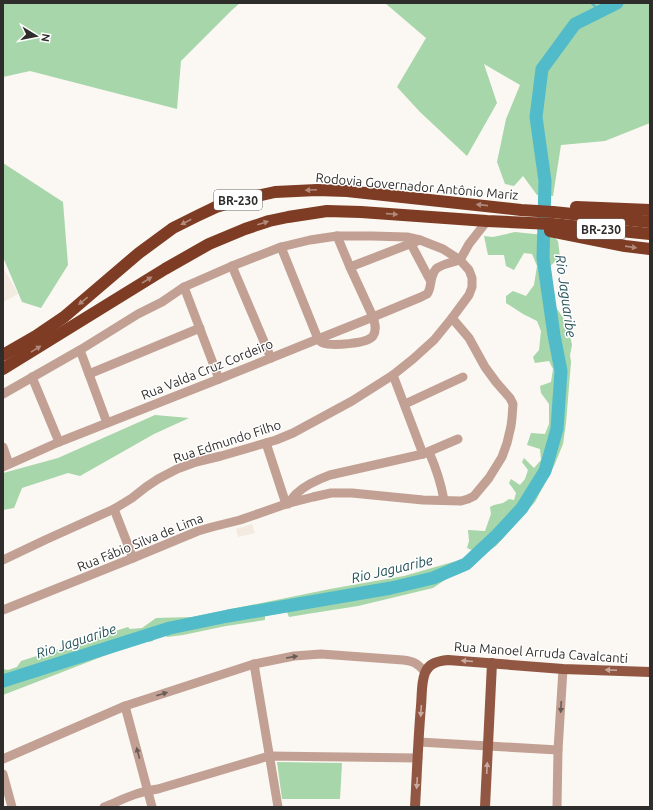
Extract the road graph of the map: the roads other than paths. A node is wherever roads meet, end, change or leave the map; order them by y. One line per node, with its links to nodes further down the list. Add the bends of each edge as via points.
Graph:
1 (650, 210): 3 (highway)
2 (520, 215): 3 (highway); 3 (highway, Rodovia Governador Antônio Mariz / BR-230); 4 (highway, BR-230, via 504,222); 17 (highway, Rodovia Governador Antônio Mariz / BR-230, one-way to 17, via 500,207 347,191 275,192 239,200 216,207 173,228 139,253)
3 (549, 218): 5 (highway, BR-230); 6 (highway, BR-230); 11 (highway, one-way to 11, via 625,246)
4 (487, 221): 12 (street); 26 (highway, BR-230, one-way to 4, via 209,244 269,221 327,212)
5 (650, 222)
6 (650, 234)
7 (337, 236): 8 (street, via 407,237); 10 (street); 14 (street)
8 (420, 240): 9 (street); 12 (street, via 443,249)
9 (411, 244): 14 (street); 15 (street)
10 (281, 247): 13 (street); 21 (street)
11 (650, 249)
12 (460, 260): 15 (street, via 438,268); 19 (street, Rua Edmundo Filho, via 471,274 472,287)
13 (232, 266): 16 (street); 25 (street)
14 (350, 267): 18 (street)
15 (430, 280): 18 (street, Rua Valda Cruz Cordeiro, via 427,294)
16 (184, 287): 20 (street); 23 (street)
17 (64, 317): 22 (highway, via 53,320 21,339); 24 (highway, Rodovia Governador Antônio Mariz / BR-230)
18 (373, 317): 21 (street, Rua Valda Cruz Cordeiro); 21 (street, via 375,331 368,340 334,344 323,343)
19 (452, 318): 28 (street, Rua Edmundo Filho, via 434,340); 41 (street, Rua Fábio Silva de Lima, via 469,338 485,367 510,398 513,411 502,457 478,493 461,501)
20 (200, 328): 27 (street); 31 (street)
21 (318, 339): 25 (street, Rua Valda Cruz Cordeiro)
22 (3, 345)
23 (80, 350): 27 (street); 29 (street)
24 (3, 355)
25 (271, 358): 31 (street, Rua Valda Cruz Cordeiro)
26 (3, 369)
27 (89, 374): 34 (street)
28 (393, 375): 33 (street); 37 (street, Rua Edmundo Filho, via 293,433)
29 (32, 377): 32 (street); 36 (street)
30 (464, 377): 33 (street)
31 (219, 379): 34 (street, Rua Valda Cruz Cordeiro)
32 (3, 394)
33 (404, 404): 39 (street)
34 (107, 423): 36 (street, Rua Valda Cruz Cordeiro)
35 (458, 439): 39 (street, Rua Fábio Silva de Lima)
36 (59, 442): 40 (street, Rua Valda Cruz Cordeiro)
37 (266, 443): 42 (street); 43 (street, Rua Edmundo Filho, via 177,469)
38 (3, 447): 40 (street)
39 (426, 453): 41 (street, via 441,483); 42 (street, Rua Fábio Silva de Lima, via 330,475 300,491)
40 (6, 465)
41 (444, 500): 42 (street, Rua Fábio Silva de Lima, via 365,493 330,493)
42 (287, 504): 44 (street, Rua Fábio Silva de Lima, via 212,527)
43 (114, 509): 44 (street); 45 (street, Rua Edmundo Filho)
44 (133, 558): 46 (street, Rua Fábio Silva de Lima)
45 (3, 560)
46 (3, 610)
47 (254, 664): 50 (street, one-way to 50, via 294,656 321,654 411,661); 52 (street, one-way to 47); 56 (street)
48 (492, 664): 49 (main road, Rua Manoel Arruda Cavalcanti); 50 (main road, Rua Manoel Arruda Cavalcanti, one-way to 50, via 442,660 429,666); 54 (main road)
49 (563, 668): 51 (main road, Rua Manoel Arruda Cavalcanti, one-way to 49); 55 (street, one-way to 55)
50 (425, 672): 53 (main road, one-way to 53)
51 (650, 672)
52 (125, 706): 58 (street); 60 (street, one-way to 52)
53 (419, 742): 54 (street); 57 (main road)
54 (488, 746): 55 (street); 66 (main road, one-way to 54)
55 (558, 750): 67 (street)
56 (270, 756): 57 (street); 60 (street, via 158,790); 64 (street)
57 (418, 758): 65 (main road, one-way to 65)
58 (3, 759)
59 (3, 774): 61 (street)
60 (148, 790): 62 (street); 63 (street)
61 (12, 807)
62 (104, 807)
63 (152, 807)
64 (278, 807)
65 (416, 807)
66 (485, 807)
67 (557, 807)

